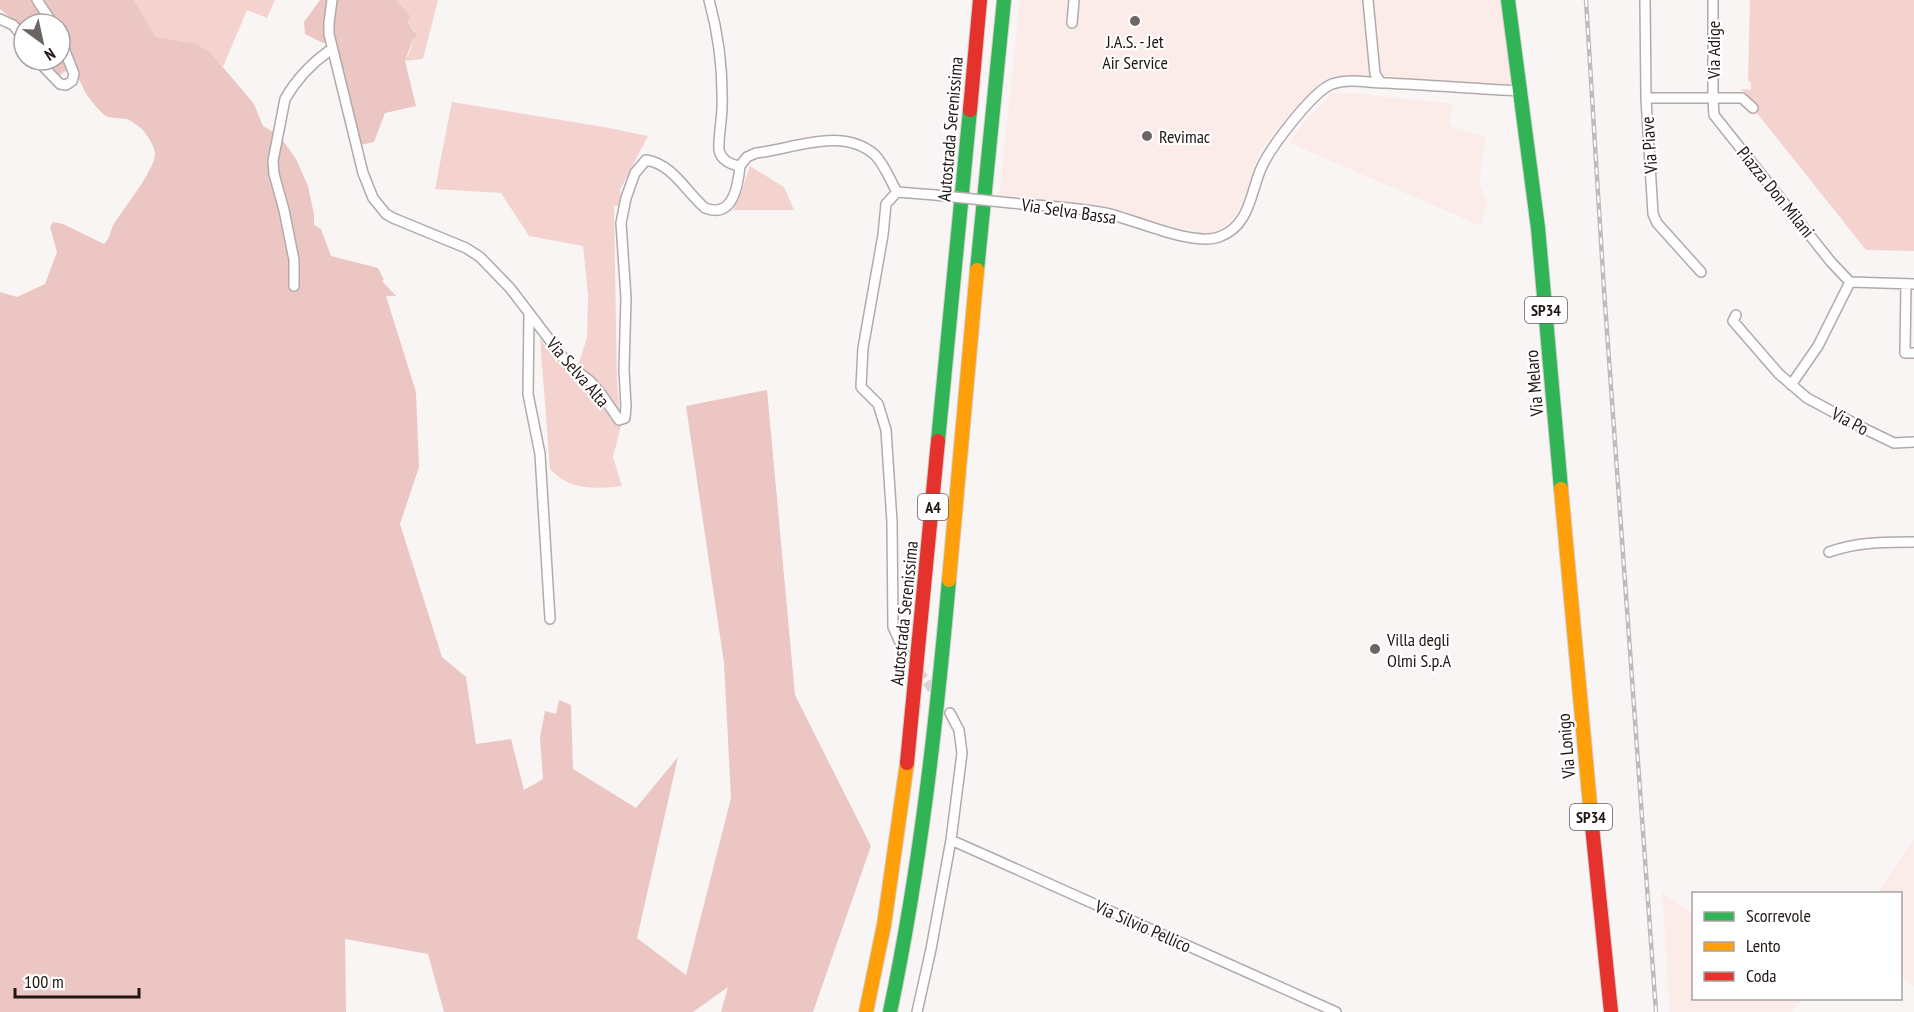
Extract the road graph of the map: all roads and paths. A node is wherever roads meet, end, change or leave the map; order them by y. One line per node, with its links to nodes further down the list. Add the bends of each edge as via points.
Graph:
1 (332, 0): 11 (street, Via Selva Alta, via 329,23)
2 (710, 0): 19 (street, via 720,48 719,151 732,165)
3 (980, 0): 37 (main road, Autostrada Serenissima / A4, via 905,786)
4 (1004, 0): 38 (main road, A4, via 928,794)
5 (1074, 0): 10 (street)
6 (1368, 0): 14 (street, via 1375,74)
7 (1508, 0): 15 (main road, Via Melaro / SP34)
8 (1646, 0): 16 (street, Via Piave)
9 (1713, 0): 17 (street, Via Adige)
10 (1072, 22)
11 (333, 52): 24 (street, via 318,59 285,99 273,161 294,261); 25 (street, Via Selva Alta, via 363,173 378,205 402,223 480,257)
12 (72, 69): 13 (street, via 72,81 66,85)
13 (48, 72)
14 (1384, 83): 15 (street, Via Selva Bassa); 20 (street, Via Selva Bassa, bridge, via 1345,81 1319,92 1270,153 1240,223 1207,240 1105,213)
15 (1521, 91): 33 (main road, Via Melaro / SP34, via 1538,228)
16 (1646, 98): 17 (street); 21 (street, Via Piave, via 1653,214)
17 (1713, 99): 18 (street, via 1742,98); 22 (street, Piazza Don Milani, via 1714,115)
18 (1753, 108)
19 (740, 166): 20 (street, via 756,153 827,141 851,142 876,157); 25 (street, Via Selva Alta, via 731,200 721,211 705,208 668,169 654,161 646,159 635,173 621,223 626,298 624,419 613,414 607,400 572,368)
20 (897, 192): 34 (street, via 886,204 863,348 861,387 878,404 886,430 893,627)
21 (1701, 272)
22 (1850, 282): 23 (street); 28 (street, via 1818,346)
23 (1910, 284): 27 (street, via 1905,353)
24 (294, 286)
25 (529, 314): 32 (street, via 528,394 540,454)
26 (1736, 315): 28 (street, Via Po, via 1733,321)
27 (1914, 353)
28 (1791, 385): 29 (street, Via Po, via 1807,398 1894,443)
29 (1914, 442)
30 (1914, 542): 31 (street, via 1866,542)
31 (1829, 552)
32 (550, 619)
33 (1574, 621): 41 (main road, Via Lonigo / SP34)
34 (903, 649)
35 (950, 713): 36 (street, via 962,753)
36 (951, 840): 39 (street); 40 (street, Via Silvio Pellico)
37 (866, 1012)
38 (890, 1012)
39 (917, 1012)
40 (1336, 1012)
41 (1611, 1012)

